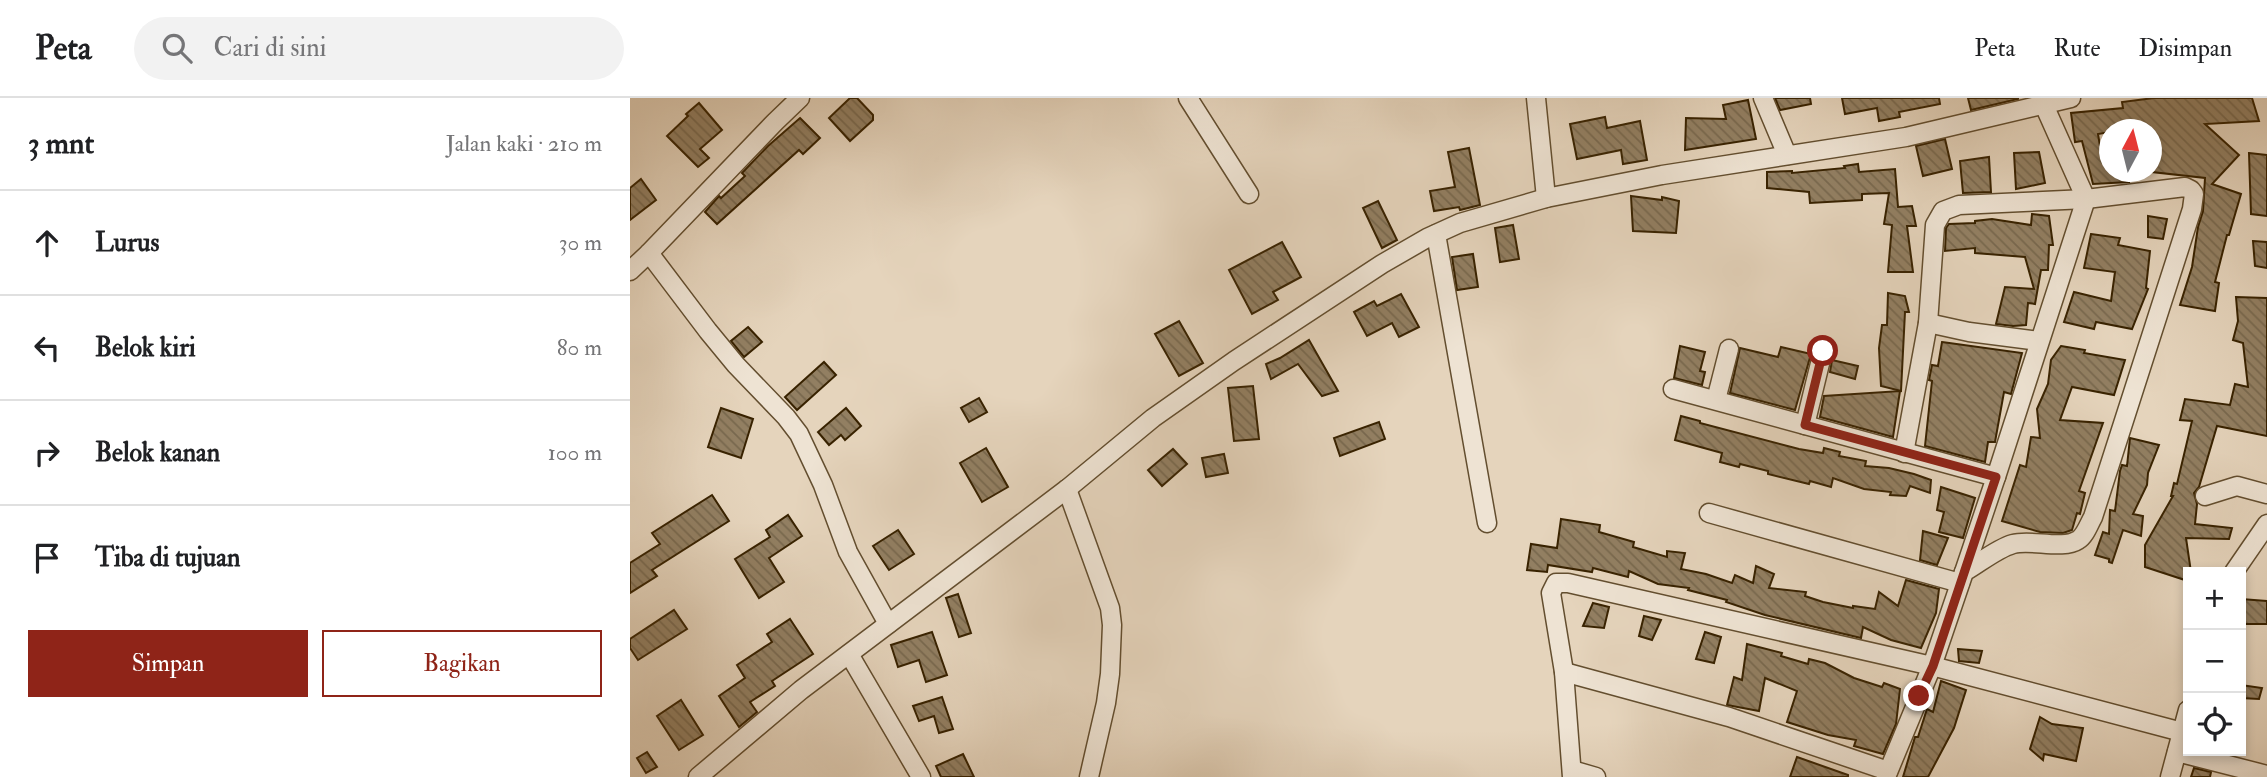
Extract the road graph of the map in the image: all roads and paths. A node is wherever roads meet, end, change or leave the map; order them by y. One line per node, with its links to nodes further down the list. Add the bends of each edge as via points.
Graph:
1 (800, 98): 12 (street)
2 (1188, 98): 8 (street)
3 (1536, 98): 9 (street)
4 (1763, 98): 7 (street)
5 (2071, 98): 6 (street)
6 (2044, 105): 7 (street, via 1906,137); 10 (street)
7 (1787, 155): 9 (street)
8 (1249, 194)
9 (1546, 198): 11 (street)
10 (2086, 199): 14 (street, via 1959,205 1943,211 1935,225); 15 (street); 30 (street, via 2185,187 2194,194 2085,532 2072,542 2011,545)
11 (1436, 234): 23 (street, via 1234,361 1153,418); 27 (street)
12 (649, 253): 13 (street); 31 (street, via 708,331 799,434 848,552)
13 (630, 271)
14 (1928, 323): 15 (street); 21 (street)
15 (2039, 341): 22 (street)
16 (1729, 349): 19 (street)
17 (1823, 351): 20 (street)
18 (1673, 389): 19 (street)
19 (1716, 401): 20 (street)
20 (1805, 425): 21 (street)
21 (1905, 453): 22 (street)
22 (1996, 477): 30 (street)
23 (1067, 489): 31 (street); 43 (street, via 1112,625 1106,703)
24 (2267, 494): 25 (street, via 2237,486)
25 (2205, 496)
26 (1709, 513): 30 (street)
27 (1487, 523)
28 (2267, 524): 29 (street)
29 (2237, 567)
30 (1962, 577): 33 (street)
31 (888, 624): 32 (street)
32 (849, 654): 41 (street); 42 (street)
33 (1933, 666): 34 (street, via 1556,583 1550,593); 36 (street); 39 (street)
34 (1563, 672): 38 (street); 39 (street, via 1729,717)
35 (2183, 728): 36 (street)
36 (2182, 732): 37 (street)
37 (2177, 752): 40 (street); 45 (street)
38 (1572, 773): 44 (street)
39 (1887, 774)
40 (2267, 775)
41 (698, 777)
42 (921, 777)
43 (1089, 777)
44 (1596, 777)
45 (2170, 777)

